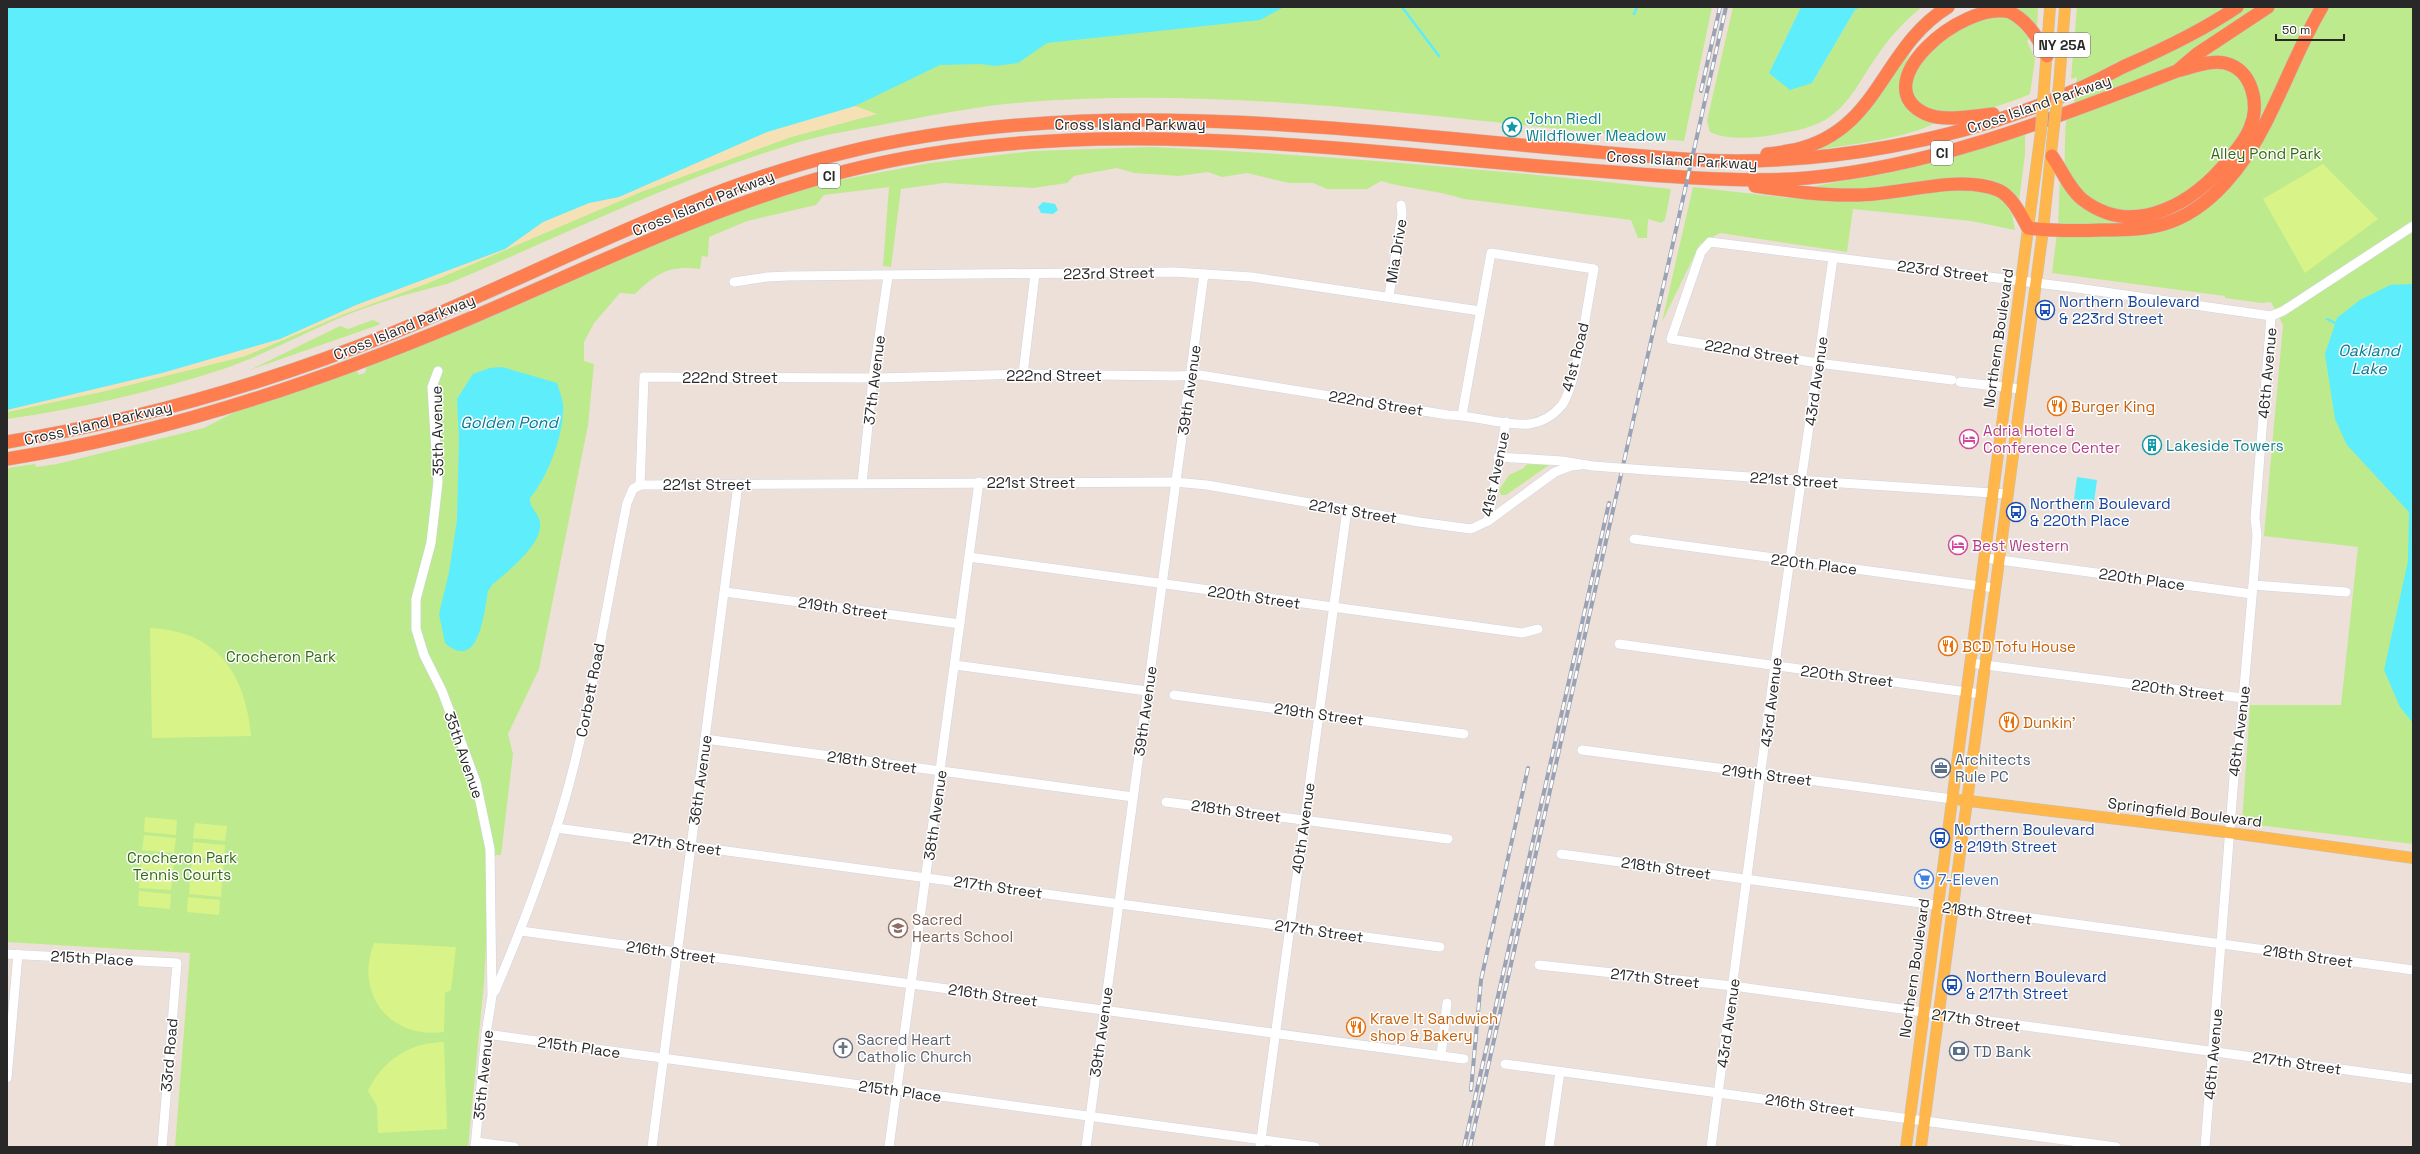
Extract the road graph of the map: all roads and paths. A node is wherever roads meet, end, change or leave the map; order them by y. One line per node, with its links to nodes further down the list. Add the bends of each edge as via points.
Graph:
1 (1948, 7): 10 (highway, via 1909,42 1864,107 1838,133 1826,139 1773,154)
2 (2050, 7): 7 (main road, Northern Boulevard / NY 25A)
3 (2065, 7): 11 (main road, Northern Boulevard / NY 25A, bridge)
4 (2237, 7): 9 (highway, Cross Island Parkway / CI, via 2152,56)
5 (2268, 7): 8 (highway, Cross Island Parkway / CI, via 2197,54)
6 (2322, 7): 16 (highway, via 2308,30 2267,121 2250,152 2223,186 2201,204 2164,224 2136,229 2066,232)
7 (2047, 56): 9 (highway, via 2032,30 2015,15 2003,10 1980,10 1956,20 1928,42 1916,57 1906,82 1908,98 1914,106 1927,114 1948,117); 15 (main road, Northern Boulevard / NY 25A, bridge, via 2041,131)
8 (2177, 71): 11 (highway, via 2212,62 2226,63 2248,80 2254,95 2255,113 2250,129 2222,168 2198,191 2176,206 2158,213 2124,216 2111,213 2082,200); 12 (highway, Cross Island Parkway / CI, via 2026,129 1919,159 1808,178 1750,181)
9 (2023, 111): 10 (highway, Cross Island Parkway / CI, via 1909,142 1851,154 1802,160 1748,163)
10 (1633, 156): 37 (highway, Cross Island Parkway / CI, via 1303,127 1165,121 1037,124 969,130 906,140 842,153 777,172 712,196 397,331 274,376 147,411)
11 (2052, 156): 16 (main road, Northern Boulevard)
12 (1696, 178): 15 (highway, via 1808,194 1860,195 1975,184 1999,190 2018,210); 39 (highway, Cross Island Parkway / CI, via 1206,139 1043,141 976,147 911,157 784,188 719,211 460,323 275,393 155,428)
13 (1401, 206): 24 (street, Mia Drive, via 1402,214)
14 (2413, 226): 26 (street)
15 (2028, 228): 16 (highway); 21 (main road, Northern Boulevard)
16 (2043, 230): 23 (main road, Northern Boulevard)
17 (1834, 258): 21 (street, 223rd Street); 27 (street, 223rd Street, via 1710,242 1702,252); 28 (street, 43rd Avenue)
18 (1035, 274): 19 (street, 223rd Street); 20 (street, 223rd Street); 30 (street)
19 (1204, 274): 24 (street, 223rd Street, via 1252,277); 31 (street, 39th Avenue)
20 (888, 276): 22 (street, 223rd Street, via 767,276); 32 (street, 37th Avenue)
21 (2021, 281): 23 (street, 223rd Street); 33 (main road, Northern Boulevard)
22 (734, 282)
23 (2035, 283): 26 (street, 223rd Street); 34 (main road, Northern Boulevard)
24 (1389, 296): 25 (street, 223rd Street)
25 (1480, 311): 35 (street); 36 (street, 41st Road, via 1491,253 1594,269 1574,373 1563,404 1547,420 1528,424)
26 (2271, 316): 60 (street, 46th Avenue, via 2255,518 2257,535)
27 (1671, 340): 28 (street, 222nd Street)
28 (1818, 363): 33 (street, 222nd Street); 41 (street, 43rd Avenue)
29 (438, 371): 110 (street, 35th Avenue, via 432,387 438,482 431,543 416,598 416,629 424,655 442,691 476,782 488,842)
30 (1023, 374): 31 (street, 222nd Street); 32 (street, 222nd Street)
31 (1191, 375): 35 (street, 222nd Street, via 1448,415); 43 (street, 39th Avenue)
32 (873, 378): 44 (street, 37th Avenue); 46 (street, 222nd Street, via 644,377)
33 (2007, 387): 34 (street, 222nd Street); 47 (main road, Northern Boulevard)
34 (2021, 389): 48 (main road, Northern Boulevard)
35 (1462, 415): 36 (street, 41st Avenue)
36 (1506, 422): 38 (street, 41st Avenue)
37 (7, 442)
38 (1498, 457): 40 (street, 221st Street, via 1562,461); 50 (street, 41st Avenue)
39 (7, 459)
40 (1581, 465): 41 (street, 221st Street, bridge); 50 (street, 221st Street, via 1555,472)
41 (1802, 480): 47 (street, 221st Street); 56 (street, 43rd Avenue)
42 (979, 482): 43 (street, 221st Street); 44 (street, 221st Street); 53 (street, 38th Avenue)
43 (1176, 482): 49 (street, 221st Street); 57 (street, 39th Avenue)
44 (862, 483): 45 (street, 221st Street)
45 (738, 484): 46 (street, 221st Street); 61 (street, 36th Avenue)
46 (640, 485): 87 (street, Corbett Road, via 633,489 627,503 577,753)
47 (1993, 493): 48 (street, 221st Street); 54 (main road, Northern Boulevard)
48 (2007, 494): 55 (main road, Northern Boulevard)
49 (1348, 509): 51 (street, 221st Street); 63 (street, 40th Avenue)
50 (1488, 521): 51 (street, 41st Avenue, via 1471,529)
51 (1419, 522)
52 (1634, 539): 56 (street, 220th Place)
53 (969, 557): 57 (street, 220th Street); 64 (street, 38th Avenue)
54 (1985, 558): 55 (street, 220th Place); 58 (main road, Northern Boulevard)
55 (1999, 559): 59 (main road, Northern Boulevard); 60 (street, 220th Place)
56 (1790, 561): 58 (street, 220th Place); 70 (street, 43rd Avenue)
57 (1162, 584): 63 (street, 220th Street); 71 (street, 39th Avenue)
58 (1980, 586): 59 (street, 220th Place); 67 (main road, Northern Boulevard)
59 (1995, 588): 69 (main road, Northern Boulevard)
60 (2253, 589): 62 (street, 220th Place); 75 (street, 46th Avenue)
61 (725, 592): 64 (street, 219th Street); 78 (street, 36th Avenue)
62 (2346, 592)
63 (1333, 608): 65 (street, 220th Street, via 1522,633); 76 (street, 40th Avenue)
64 (960, 624): 68 (street, 38th Avenue)
65 (1538, 629)
66 (1619, 644): 70 (street, 220th Street)
67 (1970, 663): 69 (street, 220th Street); 72 (main road, Northern Boulevard)
68 (955, 665): 71 (street); 80 (street, 38th Avenue)
69 (1985, 665): 73 (main road, Northern Boulevard); 75 (street, 220th Street)
70 (1775, 667): 72 (street, 220th Street); 81 (street, 43rd Avenue)
71 (1147, 691): 82 (street, 39th Avenue)
72 (1966, 692): 73 (street, 220th Street); 83 (main road, Northern Boulevard)
73 (1981, 694): 84 (main road, Northern Boulevard)
74 (1174, 695): 76 (street, 219th Street)
75 (2244, 698): 88 (street, 46th Avenue, via 2235,764)
76 (1318, 714): 77 (street, 219th Street); 86 (street, 40th Avenue)
77 (1464, 734)
78 (705, 739): 80 (street, 218th Street); 90 (street, 36th Avenue)
79 (1582, 750): 81 (street, 219th Street)
80 (941, 771): 82 (street, 218th Street); 93 (street, 38th Avenue)
81 (1762, 774): 83 (street, 219th Street); 94 (street, 43rd Avenue)
82 (1133, 797): 95 (street, 39th Avenue)
83 (1952, 799): 84 (main road, Springfield Boulevard); 96 (main road, Northern Boulevard)
84 (1967, 801): 88 (main road, Springfield Boulevard); 97 (main road, Northern Boulevard)
85 (1166, 802): 86 (street, 218th Street)
86 (1304, 820): 89 (street, 218th Street); 98 (street, 40th Avenue)
87 (556, 828): 90 (street, 217th Street); 99 (street, Corbett Road)
88 (2230, 833): 92 (main road, Springfield Boulevard); 100 (street, 46th Avenue)
89 (1448, 839)
90 (691, 846): 93 (street, 217th Street); 102 (street, 36th Avenue)
91 (1561, 854): 94 (street, 218th Street)
92 (2413, 858)
93 (926, 878): 95 (street, 217th Street); 108 (street, 38th Avenue)
94 (1748, 880): 96 (street, 218th Street); 109 (street, 43rd Avenue)
95 (1118, 904): 98 (street, 217th Street); 112 (street, 39th Avenue)
96 (1938, 906): 97 (street, 218th Street); 113 (main road, Northern Boulevard)
97 (1952, 908): 100 (street, 218th Street); 114 (main road, Northern Boulevard)
98 (1290, 927): 101 (street, 217th Street); 115 (street, 40th Avenue)
99 (521, 931): 102 (street, 216th Street); 110 (street, Corbett Road)
100 (2222, 944): 107 (street, 218th Street); 117 (street, 46th Avenue)
101 (1440, 947)
102 (678, 953): 108 (street, 216th Street); 119 (street, 36th Avenue)
103 (7, 954): 104 (street, 215th Place)
104 (18, 954): 105 (street, 215th Place); 123 (street)
105 (177, 963): 132 (street, 33rd Road)
106 (1539, 965): 109 (street, 217th Street)
107 (2413, 970)
108 (912, 984): 112 (street, 216th Street); 125 (street, 38th Avenue)
109 (1733, 986): 113 (street, 217th Street); 126 (street, 43rd Avenue)
110 (492, 996): 116 (street, 35th Avenue)
111 (1447, 1003): 118 (street)
112 (1104, 1010): 115 (street, 216th Street); 127 (street, 39th Avenue)
113 (1924, 1012): 114 (street, 217th Street); 128 (main road, Northern Boulevard)
114 (1938, 1014): 117 (street, 217th Street); 129 (main road, Northern Boulevard)
115 (1275, 1033): 118 (street, 216th Street); 130 (street, 40th Avenue)
116 (486, 1034): 119 (street, 215th Place); 131 (street, 35th Avenue)
117 (2213, 1052): 124 (street, 217th Street); 143 (street, 46th Avenue)
118 (1441, 1056): 120 (street, 216th Street)
119 (664, 1059): 125 (street, 215th Place); 134 (street, 36th Avenue)
120 (1464, 1059)
121 (1505, 1064): 122 (street, 216th Street)
122 (1560, 1072): 126 (street, 216th Street); 138 (street)
123 (7, 1078)
124 (2413, 1079)
125 (897, 1091): 127 (street, 215th Place); 135 (street, 38th Avenue)
126 (1719, 1093): 128 (street, 216th Street); 139 (street, 43rd Avenue)
127 (1090, 1117): 130 (street, 215th Place); 136 (street, 39th Avenue)
128 (1910, 1119): 129 (street, 216th Street); 140 (main road, Northern Boulevard)
129 (1924, 1121): 141 (main road, Northern Boulevard); 142 (street, 216th Street)
130 (1260, 1143): 137 (street, 215th Place)
131 (476, 1144): 133 (street)
132 (162, 1147)
133 (514, 1147)
134 (652, 1147)
135 (889, 1147)
136 (1086, 1147)
137 (1315, 1147)
138 (1549, 1147)
139 (1711, 1147)
140 (1906, 1147)
141 (1921, 1147)
142 (2116, 1147)
143 (2205, 1147)

